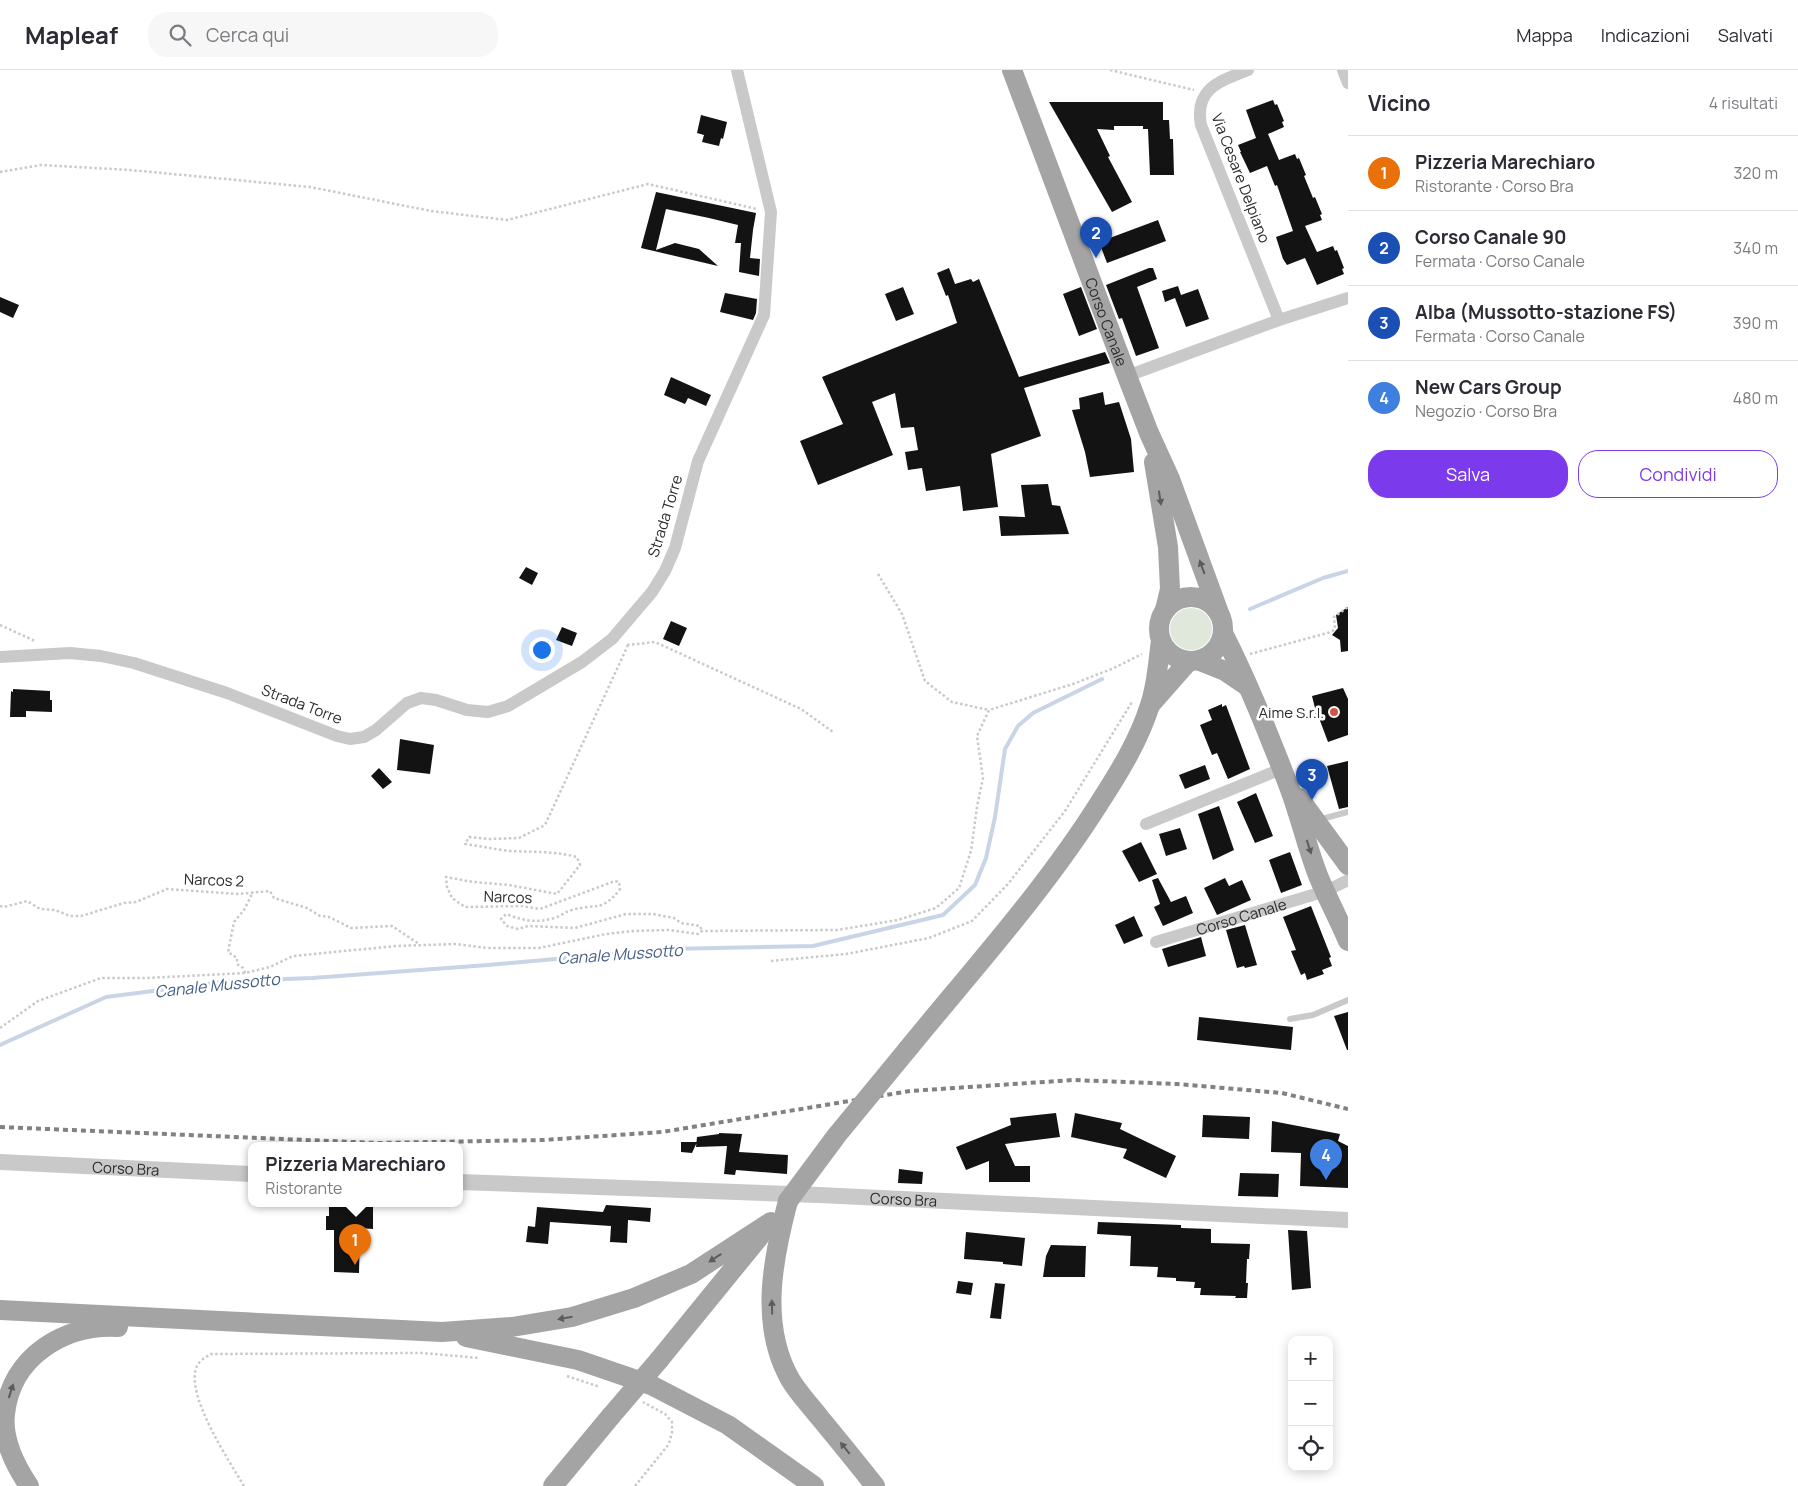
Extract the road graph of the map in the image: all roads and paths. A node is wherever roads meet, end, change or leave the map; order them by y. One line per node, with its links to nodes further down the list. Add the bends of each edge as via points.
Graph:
1 (737, 70): 9 (street, Strada Torre)
2 (1012, 70): 12 (main road, Corso Canale)
3 (1110, 70): 7 (path)
4 (1248, 70): 7 (street, via 1217,82)
5 (1343, 70): 6 (street)
6 (1348, 83)
7 (1206, 93): 11 (street, Via Cesare Delpiano, via 1200,107 1201,124)
8 (0, 172): 9 (path, via 41,165 310,187 431,211 507,220 648,184)
9 (771, 212): 20 (street, Strada Torre, via 764,315 698,461 675,548 665,571 652,592)
10 (1348, 298): 11 (street)
11 (1279, 320): 12 (street)
12 (1127, 376): 13 (main road, Corso Canale)
13 (1149, 433): 16 (main road, Corso Canale, one-way to 16, via 1168,547 1170,589); 17 (main road, Corso Canale, one-way to 13, via 1170,479)
14 (878, 574): 30 (path, via 902,614 925,681 952,702)
15 (1348, 607): 26 (path, via 1334,617 1335,628 1331,632)
16 (1165, 610): 17 (main road, via 1173,602 1193,597 1203,599); 21 (main road, via 1159,625)
17 (1219, 613): 19 (main road)
18 (0, 625): 23 (path)
19 (1224, 633): 26 (main road); 27 (main road, via 1209,657)
20 (612, 639): 22 (path); 23 (street, Strada Torre, via 582,662 508,706 488,712 421,698 407,703 364,737 350,739 227,693 134,663 101,656)
21 (1161, 641): 27 (main road, via 1171,655); 29 (main road)
22 (628, 645): 31 (path, via 655,642 801,708); 41 (path, Narcos, via 545,825 519,838 469,837 465,844 577,857 580,865 557,894 509,884 446,877 447,886 452,898 465,907 522,906 540,909 615,881 619,882 620,889 614,898 598,907 573,910 536,922 506,914 501,919 507,926 518,929 528,926 575,928 626,914 653,914 674,918 681,924 700,926)
23 (57, 654): 25 (street, Strada Torre)
24 (1142, 654): 30 (path, via 1073,684)
25 (0, 657)
26 (1236, 658): 28 (main road)
27 (1194, 661): 28 (main road, via 1225,671); 29 (main road)
28 (1248, 686): 32 (main road)
29 (1144, 700): 45 (path, via 1066,811 1008,884 972,921 930,938 846,954); 54 (main road, bridge, via 1134,747 1074,844 1000,939 837,1135 788,1201)
30 (988, 710): 41 (path, via 978,736 983,778 971,851 959,888 936,908 898,920 837,930)
31 (833, 732)
32 (1285, 776): 34 (main road); 35 (street); 39 (main road, one-way to 39)
33 (1348, 812): 34 (lane)
34 (1315, 820): 36 (main road)
35 (1146, 824)
36 (1348, 865)
37 (1348, 880): 39 (street, Corso Canale)
38 (253, 892): 40 (path, Narcos 2, via 238,894 167,889 136,902 82,916 40,908 27,901); 44 (path, Narcos 2, via 270,891 274,898 293,902 351,928 392,926); 46 (path, via 234,922 228,952 237,958 237,964)
39 (1326, 892): 42 (main road); 43 (street, Corso Canale)
40 (0, 906)
41 (702, 931): 44 (path, via 698,934 669,930 615,933 539,948)
42 (1348, 941)
43 (1156, 942)
44 (420, 945): 46 (path, via 293,956 270,967)
45 (770, 961)
46 (245, 973): 49 (path, via 101,978 38,1001)
47 (1348, 1000): 48 (lane, via 1313,1015)
48 (1290, 1019)
49 (0, 1028)
50 (0, 1162): 51 (street, Corso Bra)
51 (248, 1174)
52 (463, 1182): 53 (street, Corso Bra)
53 (1348, 1220)
54 (777, 1222): 57 (main road, one-way to 57, via 691,1274 634,1298 572,1317 512,1327); 64 (main road, bridge); 67 (main road, one-way to 54, via 790,1379 780,1354 771,1305)
55 (0, 1310): 56 (main road)
56 (283, 1323): 57 (main road); 62 (main road, one-way to 56, via 10,1451 5,1414 12,1386 37,1351 79,1331 104,1326 198,1331)
57 (442, 1332): 66 (main road, via 578,1360 651,1385 728,1424)
58 (482, 1358): 63 (path, via 423,1353 211,1354 197,1367 196,1392 212,1432)
59 (563, 1375): 60 (path)
60 (603, 1388)
61 (639, 1401): 65 (path, via 665,1414 672,1422 672,1432 669,1444)
62 (29, 1486)
63 (244, 1486)
64 (553, 1486)
65 (634, 1486)
66 (814, 1486)
67 (875, 1486)

